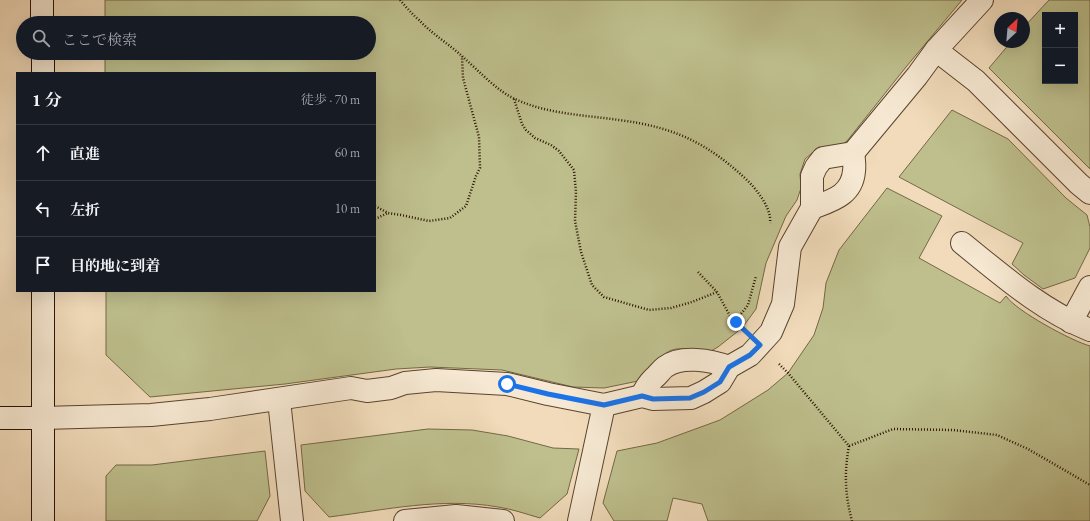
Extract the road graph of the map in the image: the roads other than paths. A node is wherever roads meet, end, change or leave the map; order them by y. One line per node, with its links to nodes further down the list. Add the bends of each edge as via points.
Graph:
1 (42, 0): 3 (street)
2 (982, 0): 4 (street)
3 (42, 16)
4 (936, 50): 7 (street); 8 (street, via 976,81)
5 (43, 60): 6 (street)
6 (43, 72)
7 (853, 153): 9 (street, via 854,172 849,187 839,197); 9 (street, via 822,158 812,176)
8 (1090, 193)
9 (812, 208): 14 (street, via 790,247 783,304 771,332 750,355)
10 (962, 243): 13 (street, via 1034,300)
11 (1090, 287): 13 (street)
12 (43, 292): 19 (street)
13 (1081, 326)
14 (729, 367): 15 (street, via 720,382 690,398 653,399); 15 (street, via 716,362 675,362 660,372 645,388)
15 (642, 396): 17 (street)
16 (279, 400): 17 (street, via 352,388 367,391 436,380 507,384); 19 (street, via 151,415); 21 (street)
17 (604, 405): 24 (street)
18 (0, 418): 19 (street)
19 (43, 418): 20 (street)
20 (42, 521)
21 (292, 521)
22 (405, 521): 23 (street, via 456,516)
23 (503, 521)
24 (579, 521)

